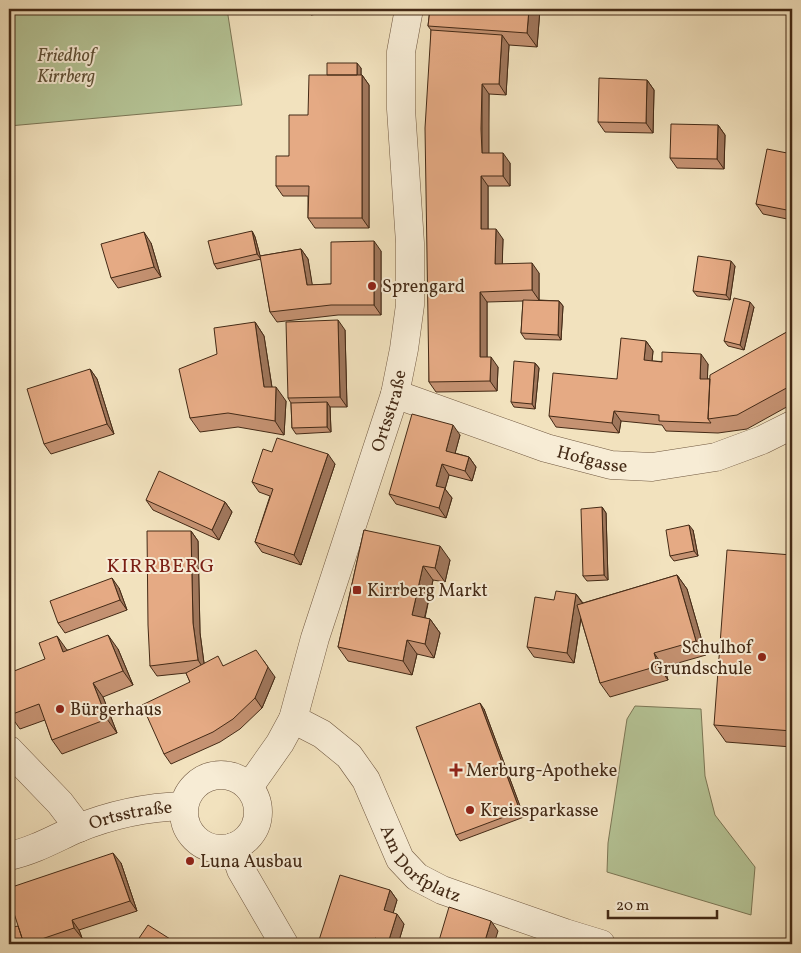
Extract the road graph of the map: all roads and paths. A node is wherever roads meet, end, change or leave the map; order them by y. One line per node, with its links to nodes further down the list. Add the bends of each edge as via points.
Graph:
1 (409, 9): 2 (street, Ortsstraße, via 402,52 401,109 410,243 410,305)
2 (395, 394): 3 (street, Hofgasse, via 546,448 611,465 652,467 716,457); 4 (street, Ortsstraße, via 315,638)
3 (792, 425)
4 (293, 718): 6 (street, Ortsstraße); 12 (street, Am Dorfplatz, via 322,734 348,756 366,780 400,859 417,877 442,890)
5 (9, 750): 8 (street, via 60,803)
6 (249, 788): 7 (street, Ortsstraße, via 238,779 210,776 189,793); 9 (street, via 256,800 258,814 246,840)
7 (184, 806): 8 (street, Ortsstraße, via 128,812); 9 (street, Ortsstraße, via 184,819 197,841 220,850)
8 (79, 828): 10 (street, Ortsstraße, via 24,853)
9 (233, 847): 11 (street, via 241,870)
10 (9, 856)
11 (284, 944)
12 (601, 944)

